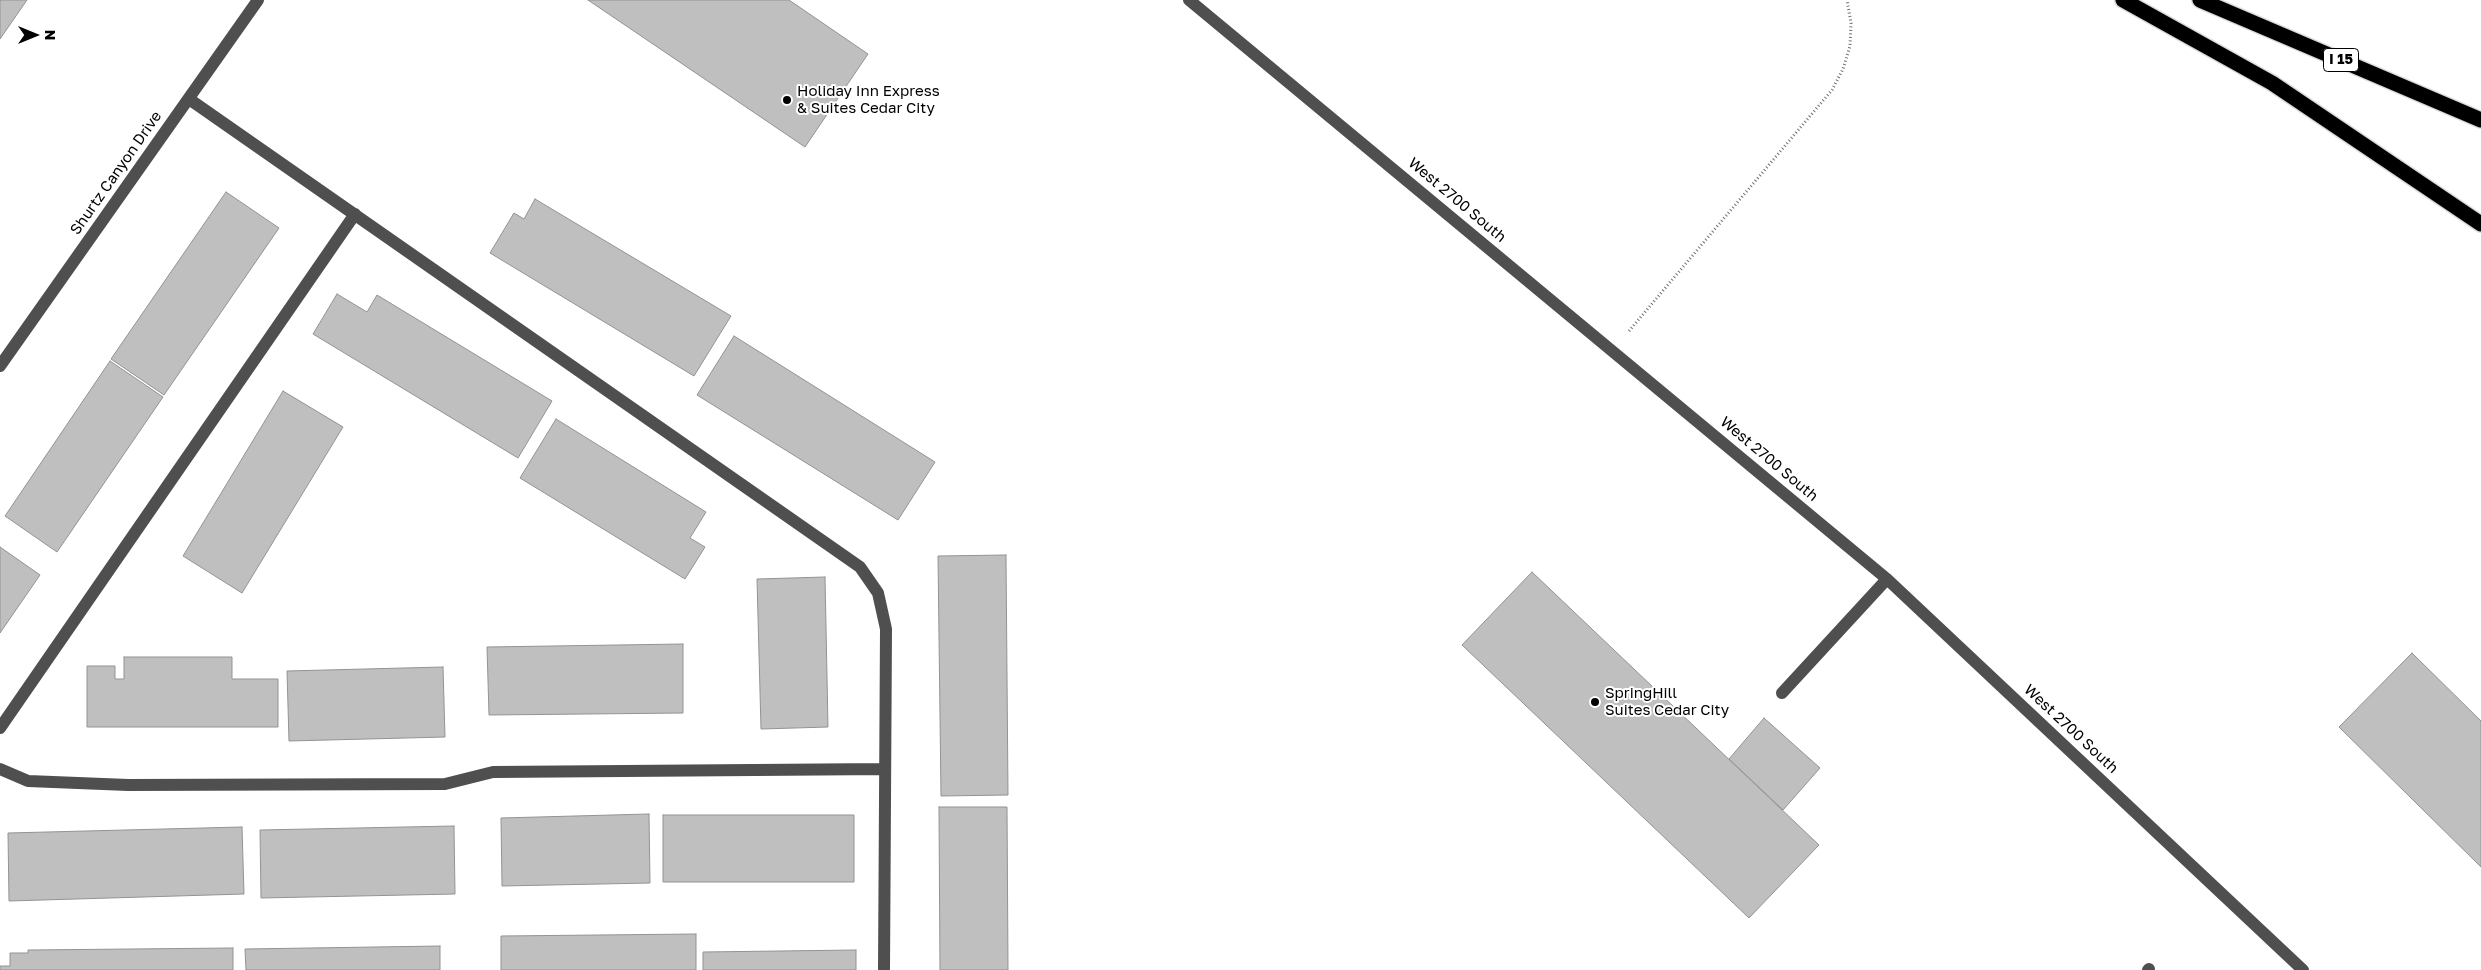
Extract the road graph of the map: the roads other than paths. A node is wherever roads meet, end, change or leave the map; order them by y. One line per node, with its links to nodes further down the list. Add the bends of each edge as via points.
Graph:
1 (258, 0): 5 (street, Shurtz Canyon Drive)
2 (1189, 0): 10 (street, West 2700 South)
3 (2123, 0): 8 (highway, via 2272,83)
4 (2200, 0): 6 (highway, I 15)
5 (189, 98): 7 (street); 9 (street, Shurtz Canyon Drive)
6 (2481, 120)
7 (355, 214): 12 (street); 14 (street, via 860,567 878,593 886,629)
8 (2481, 224)
9 (0, 366)
10 (1887, 579): 11 (street); 16 (street, West 2700 South)
11 (1782, 693)
12 (0, 728)
13 (0, 769): 14 (street, via 28,781 128,785 444,784 493,772)
14 (885, 769): 15 (street)
15 (884, 970)
16 (2303, 970)

